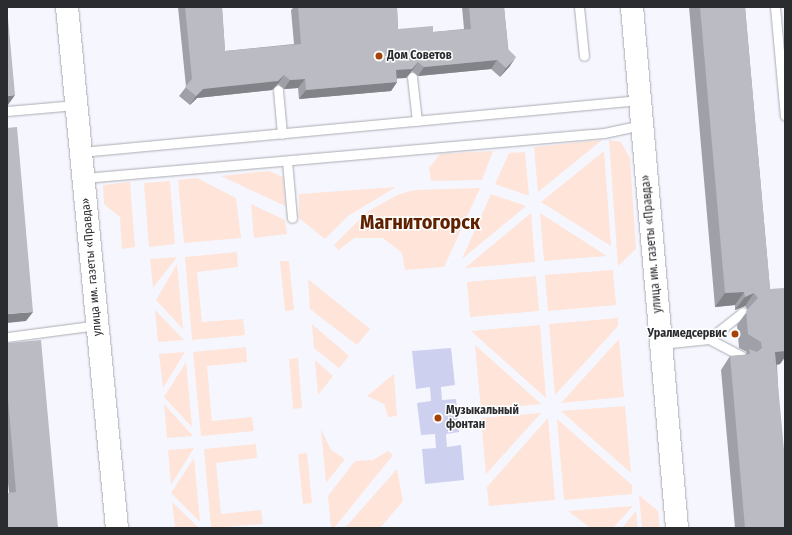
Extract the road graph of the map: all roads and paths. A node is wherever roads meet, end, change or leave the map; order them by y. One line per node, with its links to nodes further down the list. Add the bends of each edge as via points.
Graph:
1 (67, 7): 9 (street, улица им. газеты «Правда»)
2 (579, 7): 5 (lane)
3 (632, 7): 8 (street, улица им. газеты «Правда»)
4 (775, 7): 11 (lane)
5 (584, 56)
6 (412, 77): 12 (lane)
7 (278, 90): 14 (lane)
8 (640, 100): 12 (lane); 13 (street, улица им. газеты «Правда»)
9 (76, 105): 10 (lane); 15 (street, улица им. газеты «Правда»)
10 (7, 111)
11 (785, 116)
12 (416, 121): 14 (lane)
13 (642, 125): 16 (lane, via 604,133); 23 (street, улица им. газеты «Правда»)
14 (282, 134): 15 (lane)
15 (81, 152): 17 (street, улица им. газеты «Правда»)
16 (287, 161): 17 (lane); 18 (lane)
17 (84, 178): 20 (street, улица им. газеты «Правда»)
18 (292, 218)
19 (742, 312): 22 (lane)
20 (98, 325): 21 (lane); 25 (street, улица им. газеты «Правда»)
21 (7, 337)
22 (709, 340): 23 (lane); 24 (lane)
23 (661, 344): 26 (street, улица им. газеты «Правда»)
24 (747, 359)
25 (117, 528)
26 (677, 528)

